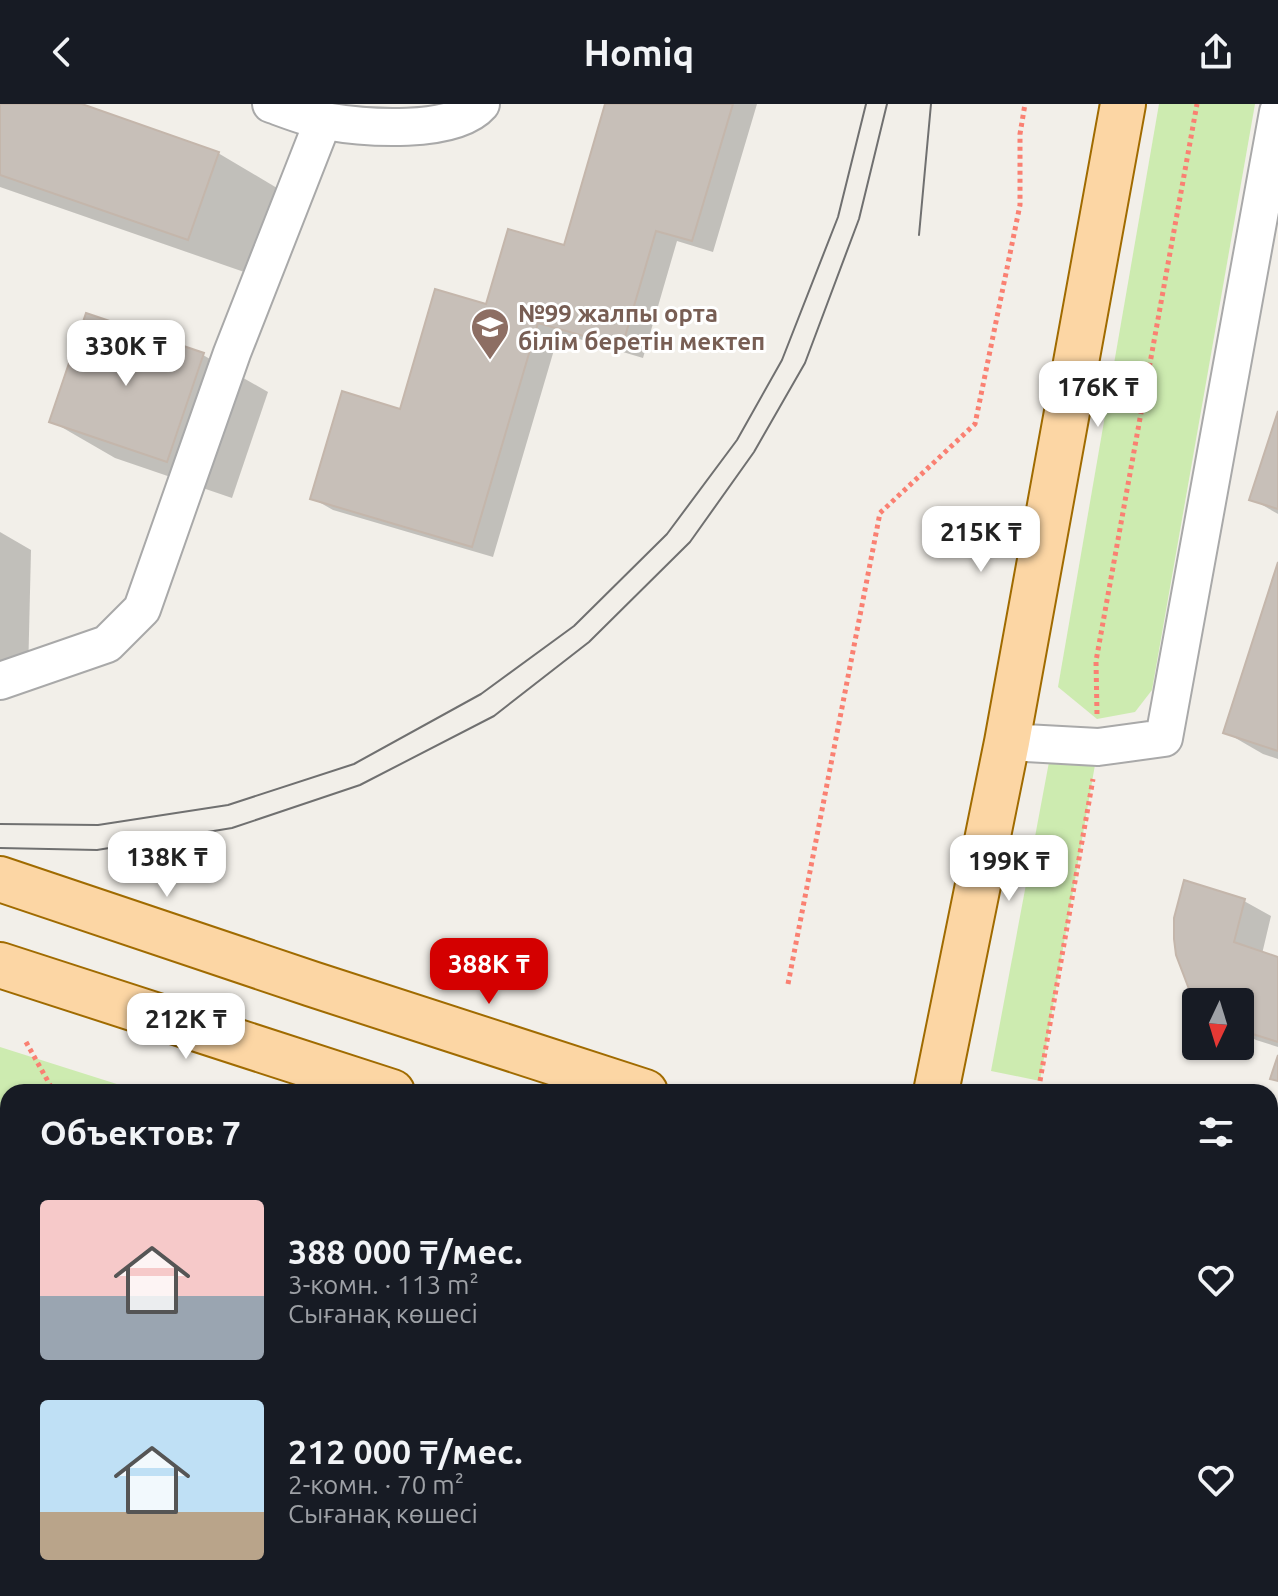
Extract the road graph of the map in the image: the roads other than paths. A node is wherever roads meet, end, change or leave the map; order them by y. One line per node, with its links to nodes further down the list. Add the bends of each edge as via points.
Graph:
1 (271, 104): 6 (street)
2 (481, 104): 6 (street, via 472,115 413,129)
3 (1101, 104): 11 (main road, via 943,964)
4 (1123, 104): 8 (main road)
5 (1278, 112): 8 (street, via 1164,738 1098,747)
6 (323, 121): 7 (street, via 232,353 142,609 107,644)
7 (0, 681)
8 (1007, 742): 11 (main road)
9 (0, 879): 13 (main road)
10 (0, 965): 12 (main road)
11 (941, 1072)
12 (367, 1084)
13 (620, 1084)

